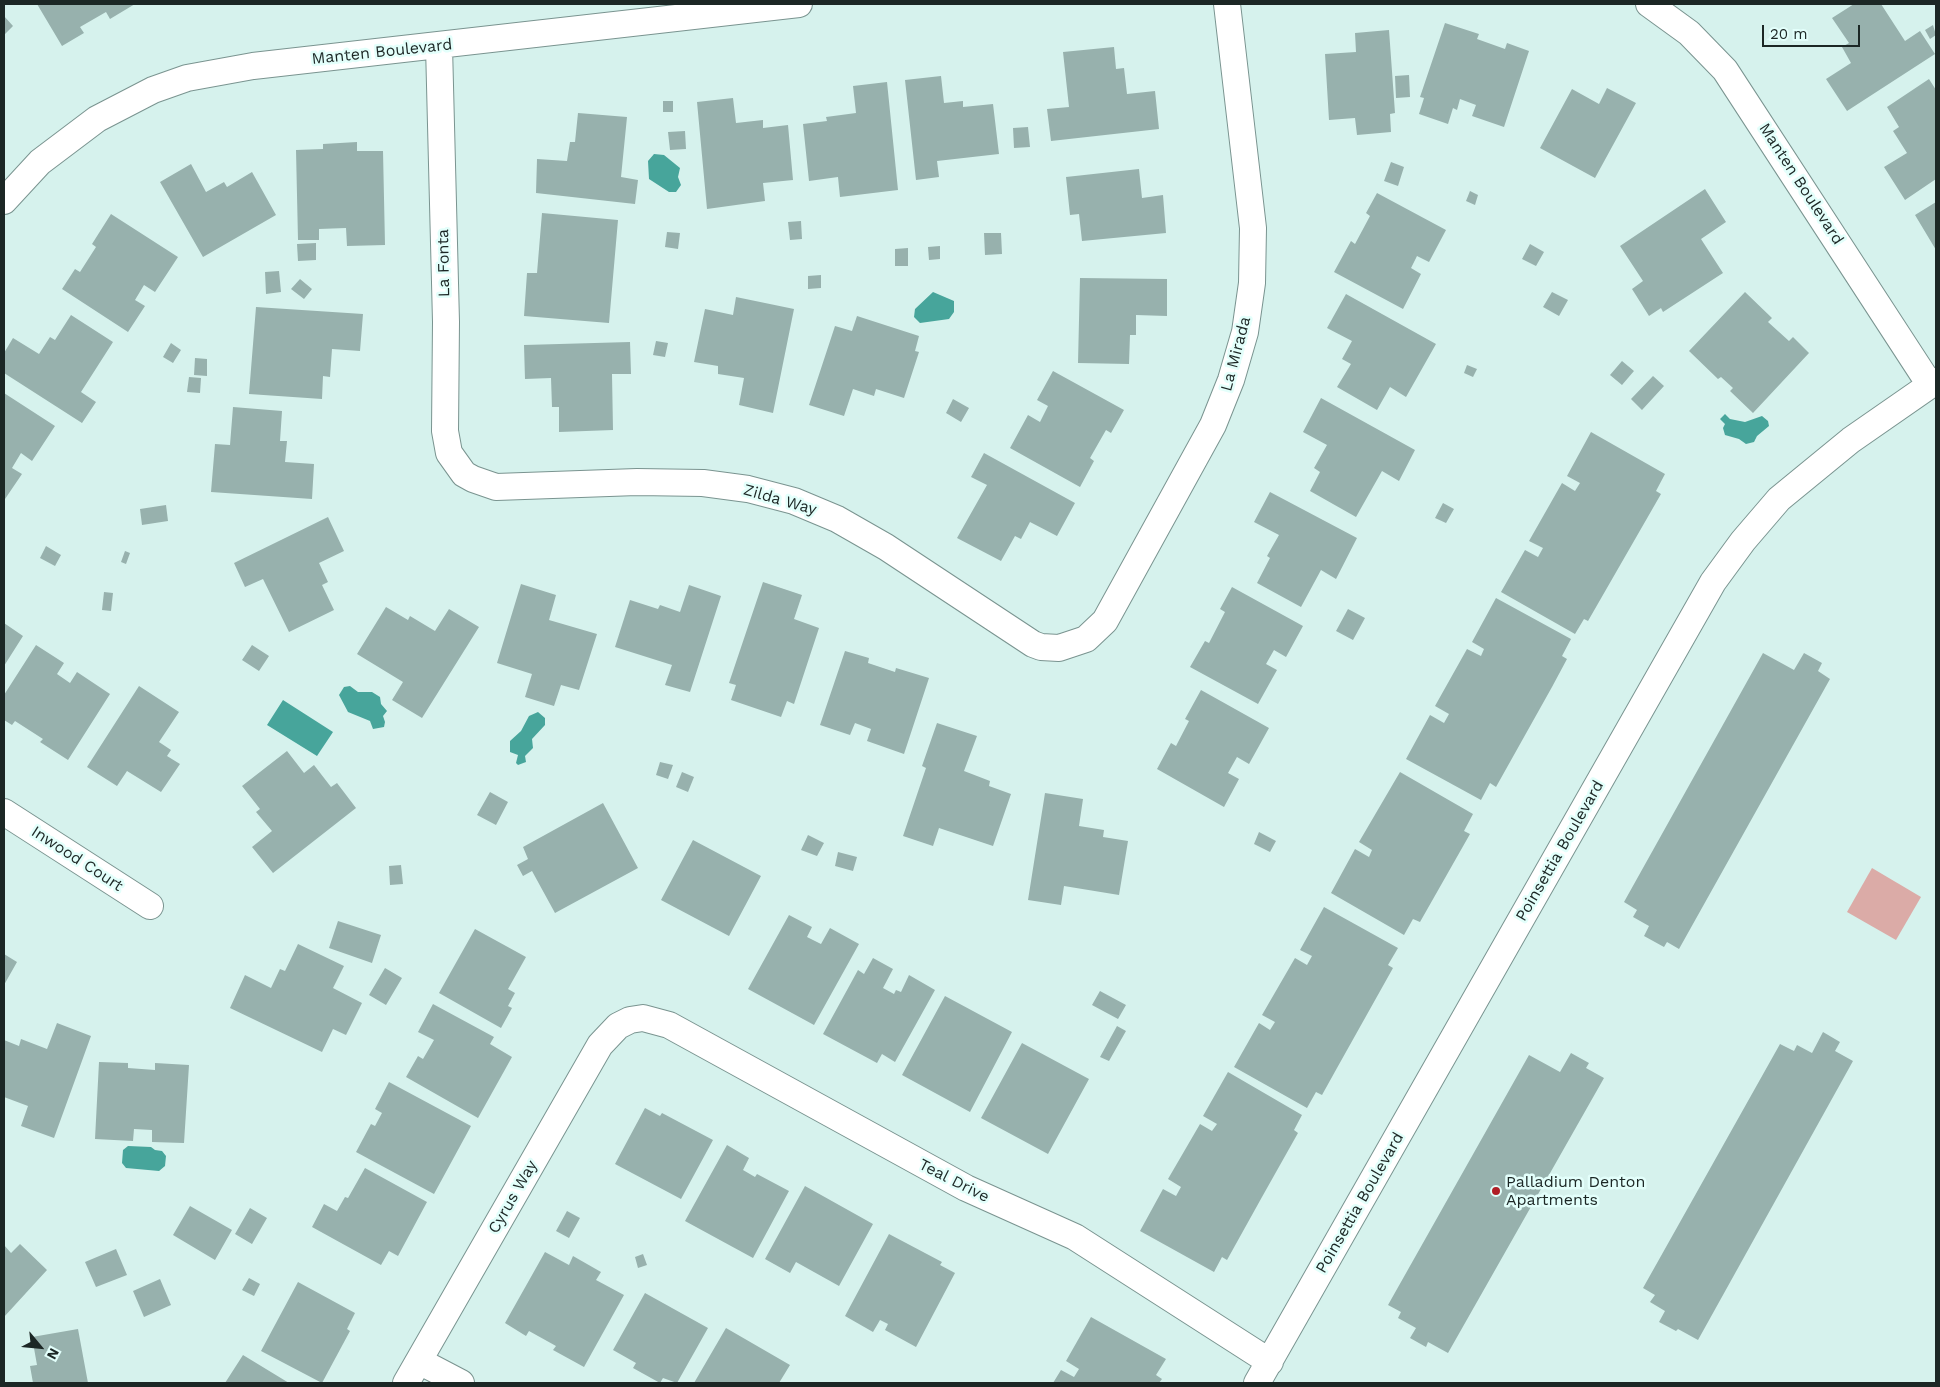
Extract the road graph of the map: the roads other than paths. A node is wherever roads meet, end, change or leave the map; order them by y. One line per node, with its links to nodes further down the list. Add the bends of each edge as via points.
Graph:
1 (799, 4): 4 (street, Manten Boulevard)
2 (1226, 4): 8 (street, La Mirada, via 1253,228 1252,283 1245,332 1213,425 1105,621 1086,639)
3 (1649, 4): 6 (street, Manten Boulevard, via 1688,33 1725,70)
4 (439, 46): 5 (street, Manten Boulevard, via 253,66 170,83 117,107 78,132 40,162); 7 (street, La Fonta, via 446,322 445,431 449,453)
5 (4, 201)
6 (1933, 383): 13 (street, Poinsettia Boulevard, via 1851,440 1779,499 1742,541 1713,582)
7 (464, 474): 8 (street, Zilda Way, via 496,487 703,483 794,500 837,519 886,547 1032,644)
8 (1059, 648)
9 (4, 812): 10 (street, Inwood Court)
10 (150, 906)
11 (630, 1020): 12 (street, Cyrus Way, via 618,1026 600,1045); 13 (street, Teal Drive, via 643,1018 669,1025 966,1188 1075,1237)
12 (419, 1361): 14 (street, Cyrus Way); 15 (street)
13 (1263, 1372)
14 (406, 1383)
15 (461, 1383)

